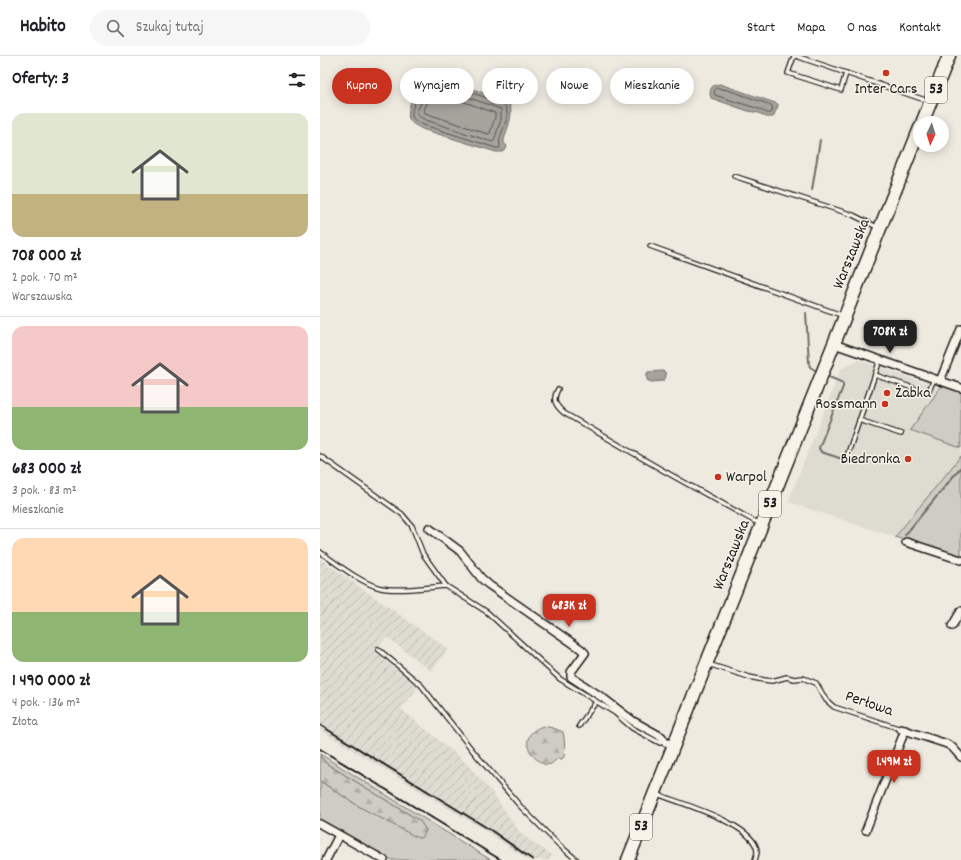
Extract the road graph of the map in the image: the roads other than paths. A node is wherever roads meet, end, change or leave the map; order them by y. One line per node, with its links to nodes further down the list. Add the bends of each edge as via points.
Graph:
1 (795, 56): 3 (lane); 3 (lane, via 788,73 840,90)
2 (949, 56): 4 (main road, 53)
3 (846, 73): 4 (lane)
4 (930, 102): 5 (main road, 53)
5 (925, 116)
6 (913, 146): 8 (main road, Warszawska / 53)
7 (734, 176): 8 (lane, via 853,215)
8 (880, 228): 10 (main road, Warszawska / 53)
9 (650, 246): 10 (lane)
10 (845, 316): 12 (main road, Warszawska / 53)
11 (961, 329): 15 (street)
12 (834, 344): 13 (street); 22 (main road, Warszawska / 53)
13 (880, 360): 14 (lane); 15 (street)
14 (875, 375): 15 (lane, via 928,393); 18 (lane)
15 (937, 380): 17 (street)
16 (558, 388): 22 (lane, via 556,406 564,413)
17 (961, 388)
18 (859, 420): 19 (lane); 21 (lane)
19 (901, 434)
20 (320, 456): 27 (lane, via 402,514 412,526 423,554)
21 (846, 458)
22 (762, 524): 31 (main road, Warszawska / 53)
23 (429, 528): 35 (street, via 460,551 489,585 585,653 571,672 571,677)
24 (906, 542): 26 (street)
25 (320, 552): 27 (lane, via 366,582 381,588)
26 (961, 560)
27 (446, 586): 32 (lane, via 487,612 560,679)
28 (961, 611): 29 (street)
29 (952, 626)
30 (378, 649): 43 (lane, via 421,685 520,806)
31 (706, 663): 34 (lane, Perłowa, via 764,680 803,678 816,683 826,700 834,707); 35 (main road, Warszawska / 53)
32 (596, 702): 33 (lane); 35 (lane, via 615,713 632,728 660,743)
33 (579, 726)
34 (903, 730): 36 (street, Perłowa, via 947,744); 39 (street)
35 (669, 743): 37 (main road, Warszawska / 53)
36 (961, 757)
37 (654, 793): 44 (main road, Warszawska / 53); 45 (lane, via 737,826 750,837 756,847)
38 (320, 824): 40 (street)
39 (866, 830)
40 (339, 835): 41 (street); 42 (street)
41 (326, 860)
42 (384, 860)
43 (577, 860)
44 (628, 860)
45 (755, 860)

